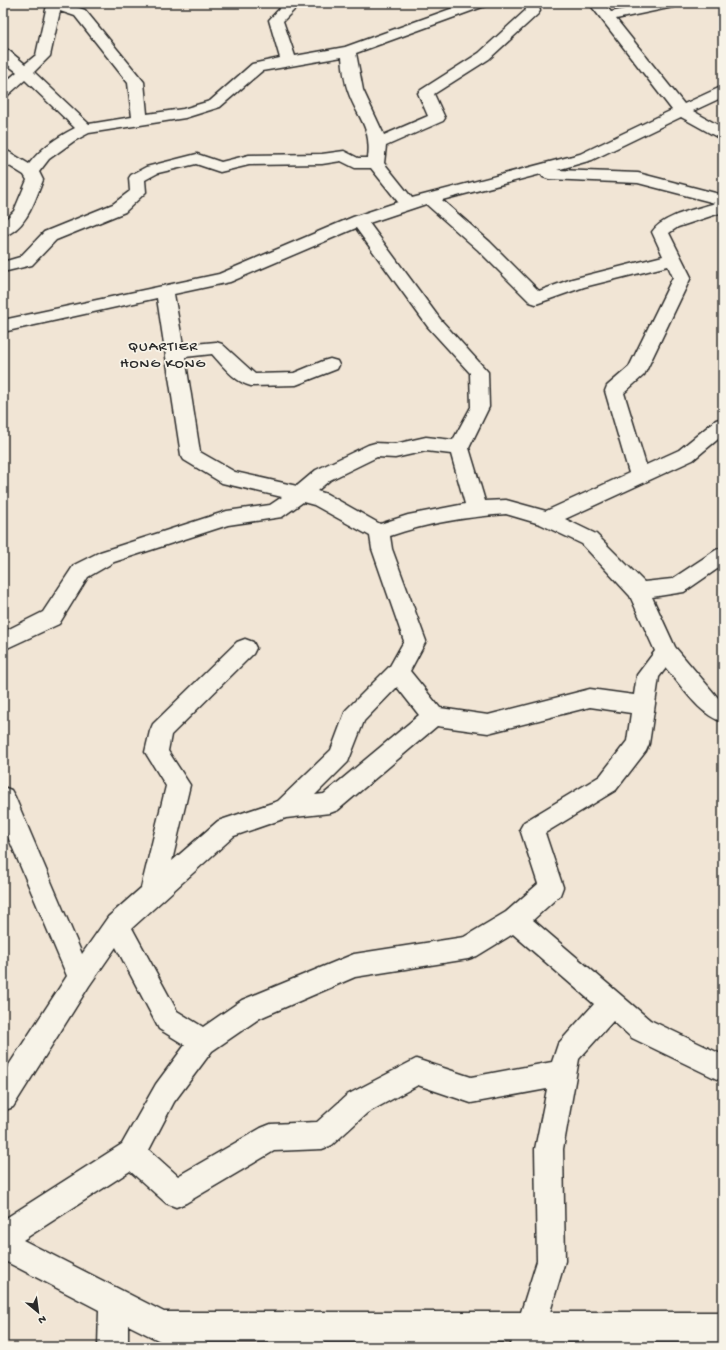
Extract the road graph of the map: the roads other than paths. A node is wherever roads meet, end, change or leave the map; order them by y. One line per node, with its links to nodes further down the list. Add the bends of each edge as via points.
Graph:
1 (54, 3): 11 (street, via 43,56); 15 (street, via 80,13 136,82)
2 (288, 3): 10 (street, via 290,7 276,20)
3 (480, 3): 8 (street)
4 (531, 3): 18 (street, via 533,11 484,56 426,93 436,118)
5 (596, 3): 7 (street)
6 (673, 3): 7 (street)
7 (607, 17): 14 (street)
8 (348, 51): 10 (street); 18 (street, via 355,90 376,133)
9 (3, 53): 11 (street)
10 (289, 62): 15 (street, via 257,67 215,104 185,113)
11 (26, 72): 13 (street); 16 (street)
12 (723, 91): 14 (street)
13 (3, 92)
14 (681, 111): 17 (street); 22 (street, via 586,158)
15 (140, 120): 16 (street)
16 (85, 129): 21 (street, via 44,156)
17 (723, 134)
18 (378, 144): 20 (street)
19 (3, 155): 21 (street)
20 (376, 163): 25 (street); 30 (street, via 355,163 344,156 322,159 249,160 220,167 197,159 152,170 137,178 138,192 119,208 50,236 26,261)
21 (31, 172): 28 (street, via 36,180 22,213)
22 (526, 173): 23 (street); 24 (street, via 638,178)
23 (429, 198): 25 (street); 29 (street, via 490,250 536,298 578,283)
24 (723, 200)
25 (408, 204): 27 (street)
26 (723, 206): 29 (street, via 672,223 660,232)
27 (359, 221): 31 (street, via 224,278); 36 (street, via 434,323 479,372 480,407)
28 (3, 231)
29 (673, 259): 37 (street, via 682,277 637,371 614,391)
30 (3, 267)
31 (165, 291): 32 (street); 33 (street)
32 (3, 326)
33 (174, 352): 34 (street, via 216,348 251,380 296,379); 38 (street, via 191,455 229,478)
34 (330, 364)
35 (723, 425): 37 (street, via 686,455)
36 (459, 448): 38 (street, via 426,444 395,451 375,450 323,475); 39 (street)
37 (640, 476): 40 (street)
38 (300, 494): 41 (street, via 320,498); 44 (street, via 274,512 227,518 107,557 81,570 51,618)
39 (477, 509): 40 (street, via 506,507); 41 (street, via 408,522)
40 (547, 519): 43 (street, via 589,539)
41 (380, 532): 47 (street, via 382,549 415,641)
42 (723, 555): 43 (street, via 677,586)
43 (639, 591): 46 (street)
44 (3, 642)
45 (245, 648): 53 (street, via 160,731 156,752 178,785)
46 (666, 652): 48 (street, via 648,676); 49 (street, via 711,705)
47 (398, 672): 50 (street); 52 (street, via 354,716 340,755)
48 (643, 705): 50 (street, via 590,698 488,724); 54 (street, via 638,744 608,783 532,829 551,887)
49 (723, 714)
50 (433, 716): 52 (street, via 330,803)
51 (3, 797): 56 (street)
52 (286, 808): 53 (street, via 226,828)
53 (152, 895): 55 (street)
54 (515, 920): 57 (street); 58 (street, via 468,948 354,966 251,1009)
55 (117, 926): 56 (street); 58 (street, via 168,1020)
56 (80, 978): 61 (street)
57 (612, 1003): 59 (street, via 641,1030); 60 (street, via 567,1053)
58 (203, 1042): 62 (street, via 165,1093)
59 (723, 1069)
60 (563, 1073): 62 (street, via 472,1090 416,1072 357,1104 322,1135 271,1138 176,1193); 67 (street, via 549,1149 550,1261)
61 (3, 1098)
62 (132, 1154): 63 (street)
63 (3, 1236)
64 (3, 1245): 65 (street)
65 (114, 1302): 67 (street, via 162,1327); 68 (street)
66 (723, 1327): 67 (street)
67 (528, 1337)
68 (113, 1347)

